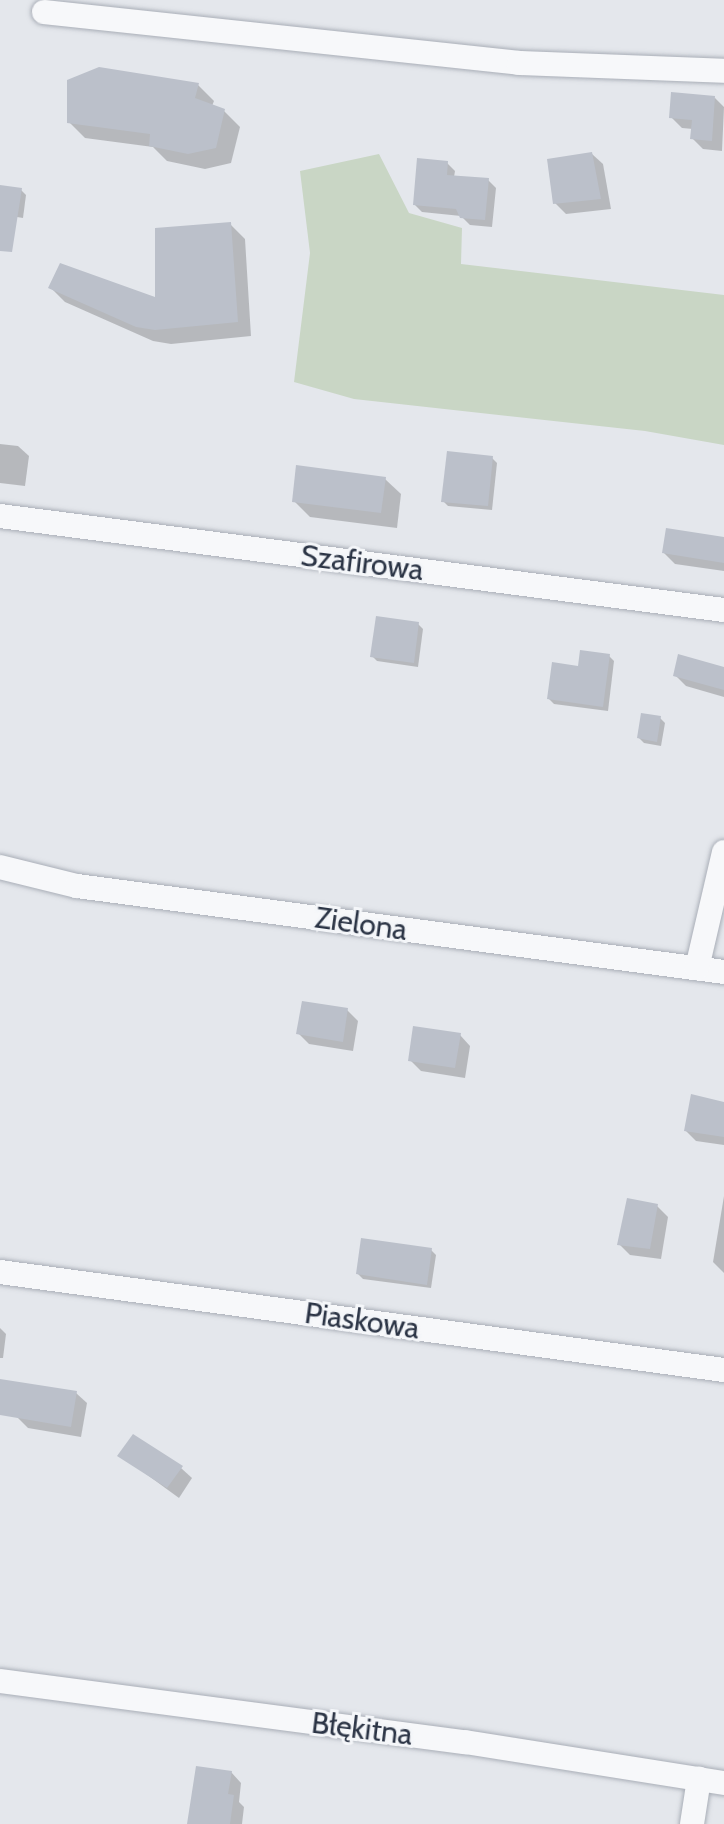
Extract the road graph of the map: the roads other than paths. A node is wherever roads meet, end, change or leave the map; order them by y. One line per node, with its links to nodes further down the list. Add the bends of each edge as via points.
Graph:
1 (44, 12): 2 (street, via 519,63)
2 (724, 71)
3 (0, 516): 4 (street, Szafirowa)
4 (724, 610)
5 (724, 852): 7 (street)
6 (0, 867): 7 (street, Zielona, via 77,886)
7 (697, 968): 8 (street, Zielona)
8 (724, 972)
9 (0, 1272): 10 (street, Piaskowa)
10 (724, 1370)
11 (0, 1681): 12 (street, Błękitna, via 465,1742)
12 (699, 1779): 13 (street, Błękitna); 14 (street)
13 (724, 1783)
14 (692, 1824)

